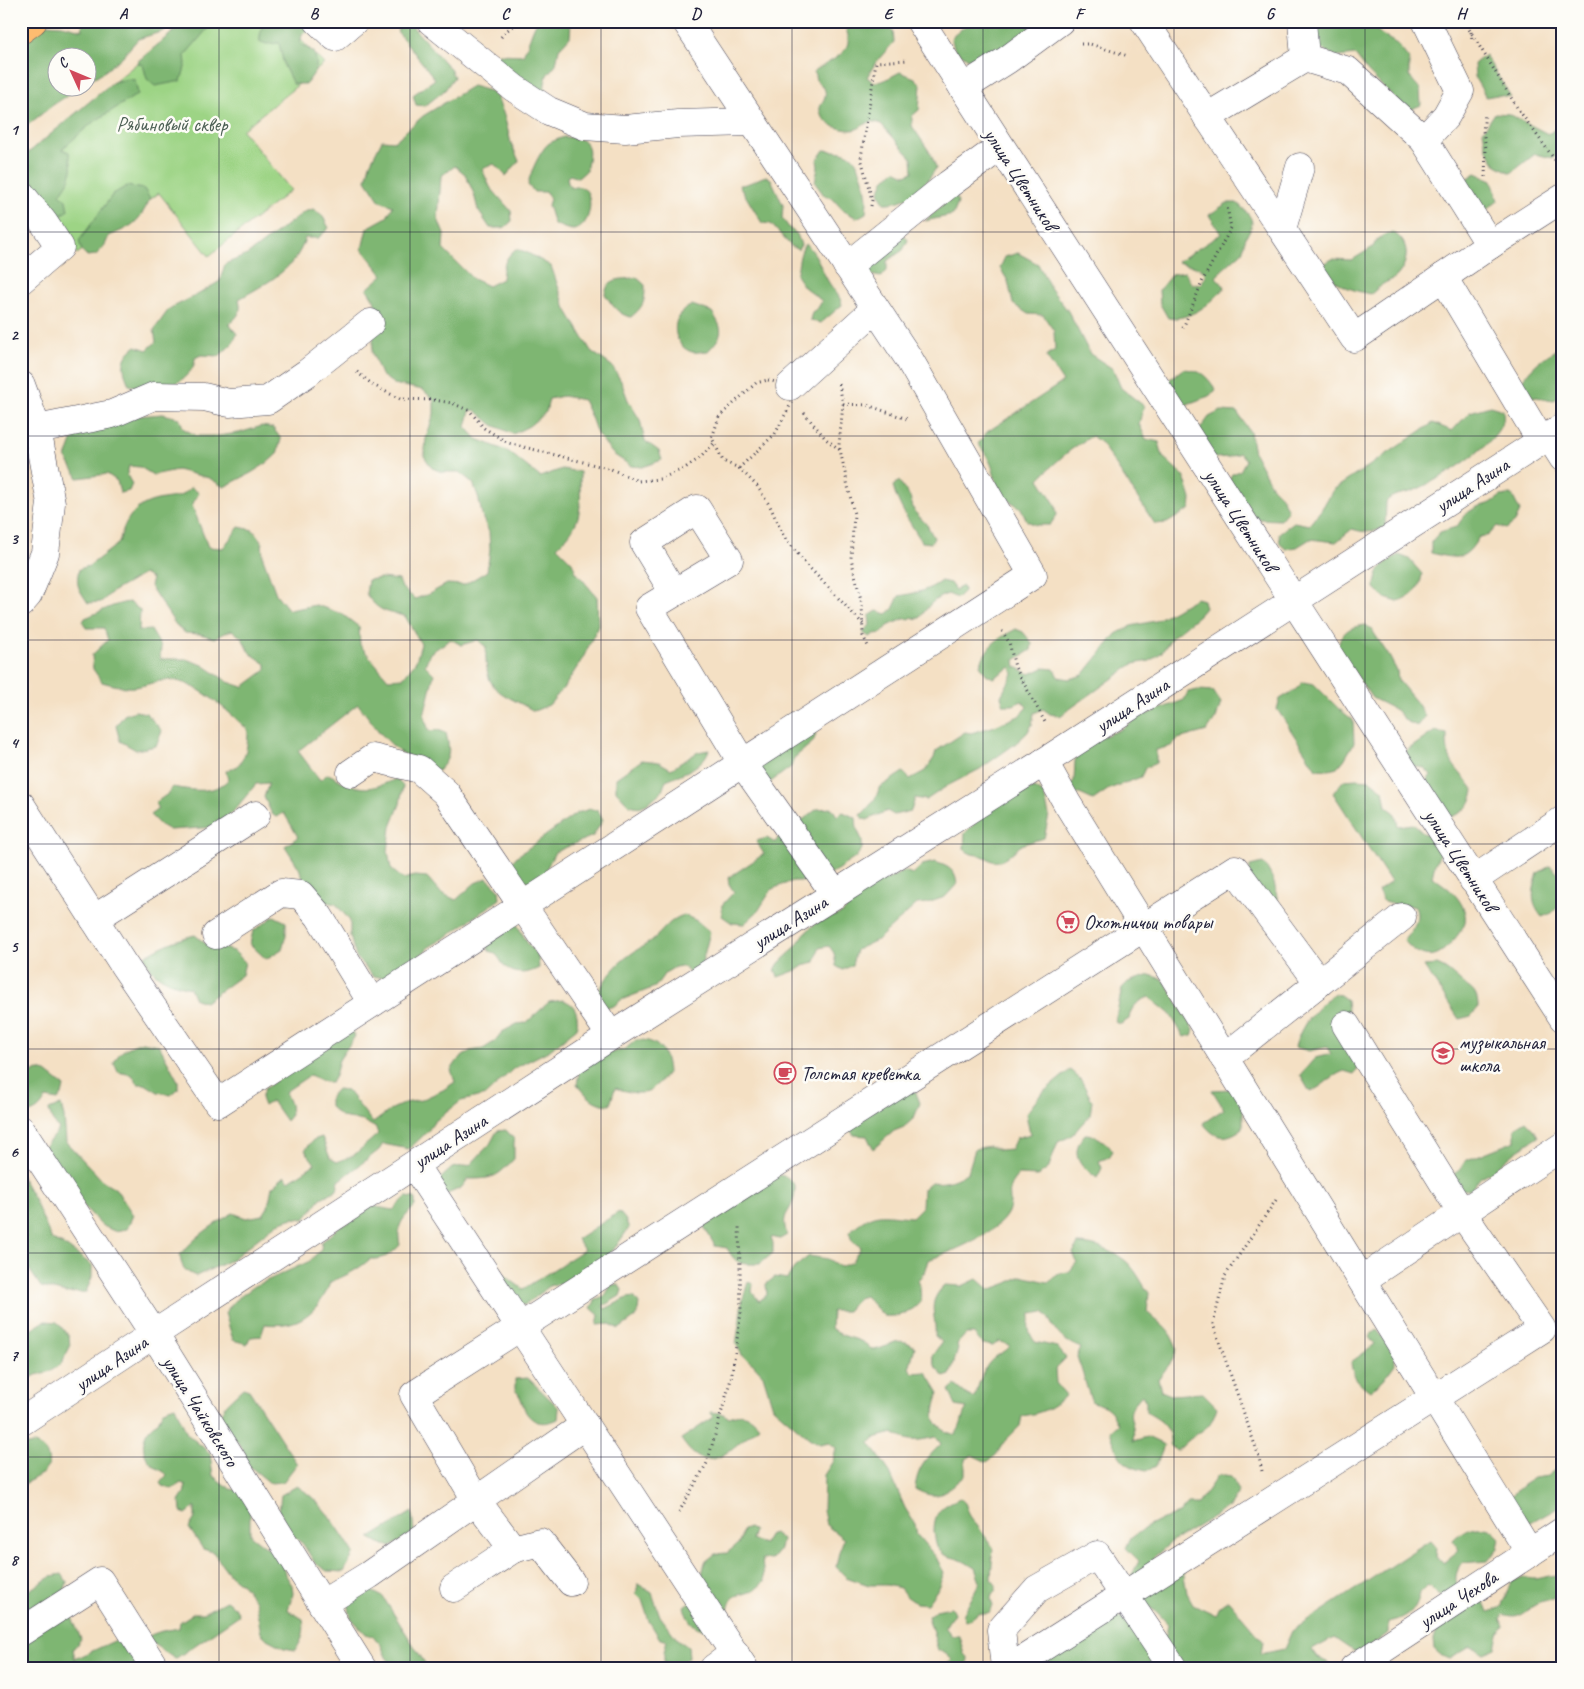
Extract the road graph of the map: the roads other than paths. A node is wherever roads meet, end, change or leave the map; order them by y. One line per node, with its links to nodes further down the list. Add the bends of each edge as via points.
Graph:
1 (33, 21): 11 (main road)
2 (318, 21): 3 (street, via 335,36)
3 (354, 21)
4 (431, 21): 15 (street, via 520,92 549,111 585,126 625,129)
5 (686, 21): 15 (street)
6 (920, 21): 13 (street, улица Цветников)
7 (1060, 21): 13 (street)
8 (1144, 21): 14 (street)
9 (1302, 21): 12 (street)
10 (1426, 21): 16 (street, via 1460,90 1446,116)
11 (21, 30)
12 (1305, 58): 14 (street); 16 (street, via 1348,71)
13 (963, 88): 17 (street, улица Цветников)
14 (1207, 117): 21 (street)
15 (751, 122): 23 (street)
16 (1424, 140): 22 (street)
17 (1000, 147): 23 (street); 33 (street, улица Цветников)
18 (1300, 168): 21 (street)
19 (21, 194): 25 (street, via 60,247)
20 (1563, 198): 22 (street)
21 (1282, 229): 24 (street, via 1354,338)
22 (1490, 245): 24 (street)
23 (847, 266): 26 (street)
24 (1443, 277): 31 (street)
25 (21, 280)
26 (876, 309): 29 (street, via 841,340); 36 (street, via 909,359 1033,575)
27 (370, 323): 30 (street, via 268,400 229,403 204,397 154,396 112,414)
28 (21, 385): 30 (street)
29 (792, 392)
30 (37, 429): 34 (street, via 51,503 45,553 28,595)
31 (1554, 441): 33 (street, улица Азина)
32 (674, 593): 36 (street, via 648,608)
33 (1293, 600): 35 (street, улица Азина); 41 (street, улица Цветников)
34 (21, 603)
35 (1053, 756): 42 (street, улица Азина); 46 (street, via 1067,803)
36 (743, 764): 42 (street); 43 (street)
37 (351, 773): 43 (street, via 373,758 419,769 446,793)
38 (21, 805): 45 (street)
39 (256, 816): 45 (street)
40 (1563, 820): 41 (street)
41 (1474, 880): 50 (street, улица Цветников)
42 (835, 894): 52 (street, улица Азина)
43 (523, 906): 49 (street); 52 (street)
44 (1402, 917): 48 (street)
45 (94, 919): 49 (street, via 218,1103)
46 (1144, 928): 48 (street, via 1235,869); 53 (street); 59 (street)
47 (216, 935): 49 (street, via 281,893 302,895 319,916)
48 (1319, 983): 53 (street)
49 (372, 1003)
50 (1563, 1018)
51 (1346, 1025): 57 (street)
52 (611, 1036): 56 (street, улица Азина)
53 (1224, 1058): 58 (street)
54 (21, 1130): 60 (street, улица Чайковского)
55 (1563, 1146): 57 (street)
56 (414, 1164): 59 (street); 60 (street, улица Азина)
57 (1462, 1213): 58 (street); 61 (street, via 1542,1329)
58 (1362, 1280): 61 (street)
59 (520, 1326): 63 (street); 64 (street, via 414,1395)
60 (154, 1334): 62 (street, улица Азина); 70 (street, улица Чайковского)
61 (1435, 1398): 65 (street); 69 (street)
62 (21, 1422)
63 (585, 1424): 64 (street); 72 (street, via 663,1544)
64 (476, 1500): 66 (street); 70 (street, via 369,1576)
65 (1552, 1544): 78 (street, улица Чехова)
66 (513, 1549): 67 (street, via 540,1542); 68 (street)
67 (571, 1582)
68 (454, 1588)
69 (1124, 1596): 75 (street, via 1097,1555 1037,1589 1001,1630); 76 (street); 77 (street)
70 (322, 1604): 74 (street, улица Чайковского)
71 (21, 1632): 73 (street, via 100,1580)
72 (731, 1663)
73 (155, 1668)
74 (362, 1668)
75 (1004, 1668)
76 (1010, 1668)
77 (1174, 1668)
78 (1354, 1668)

